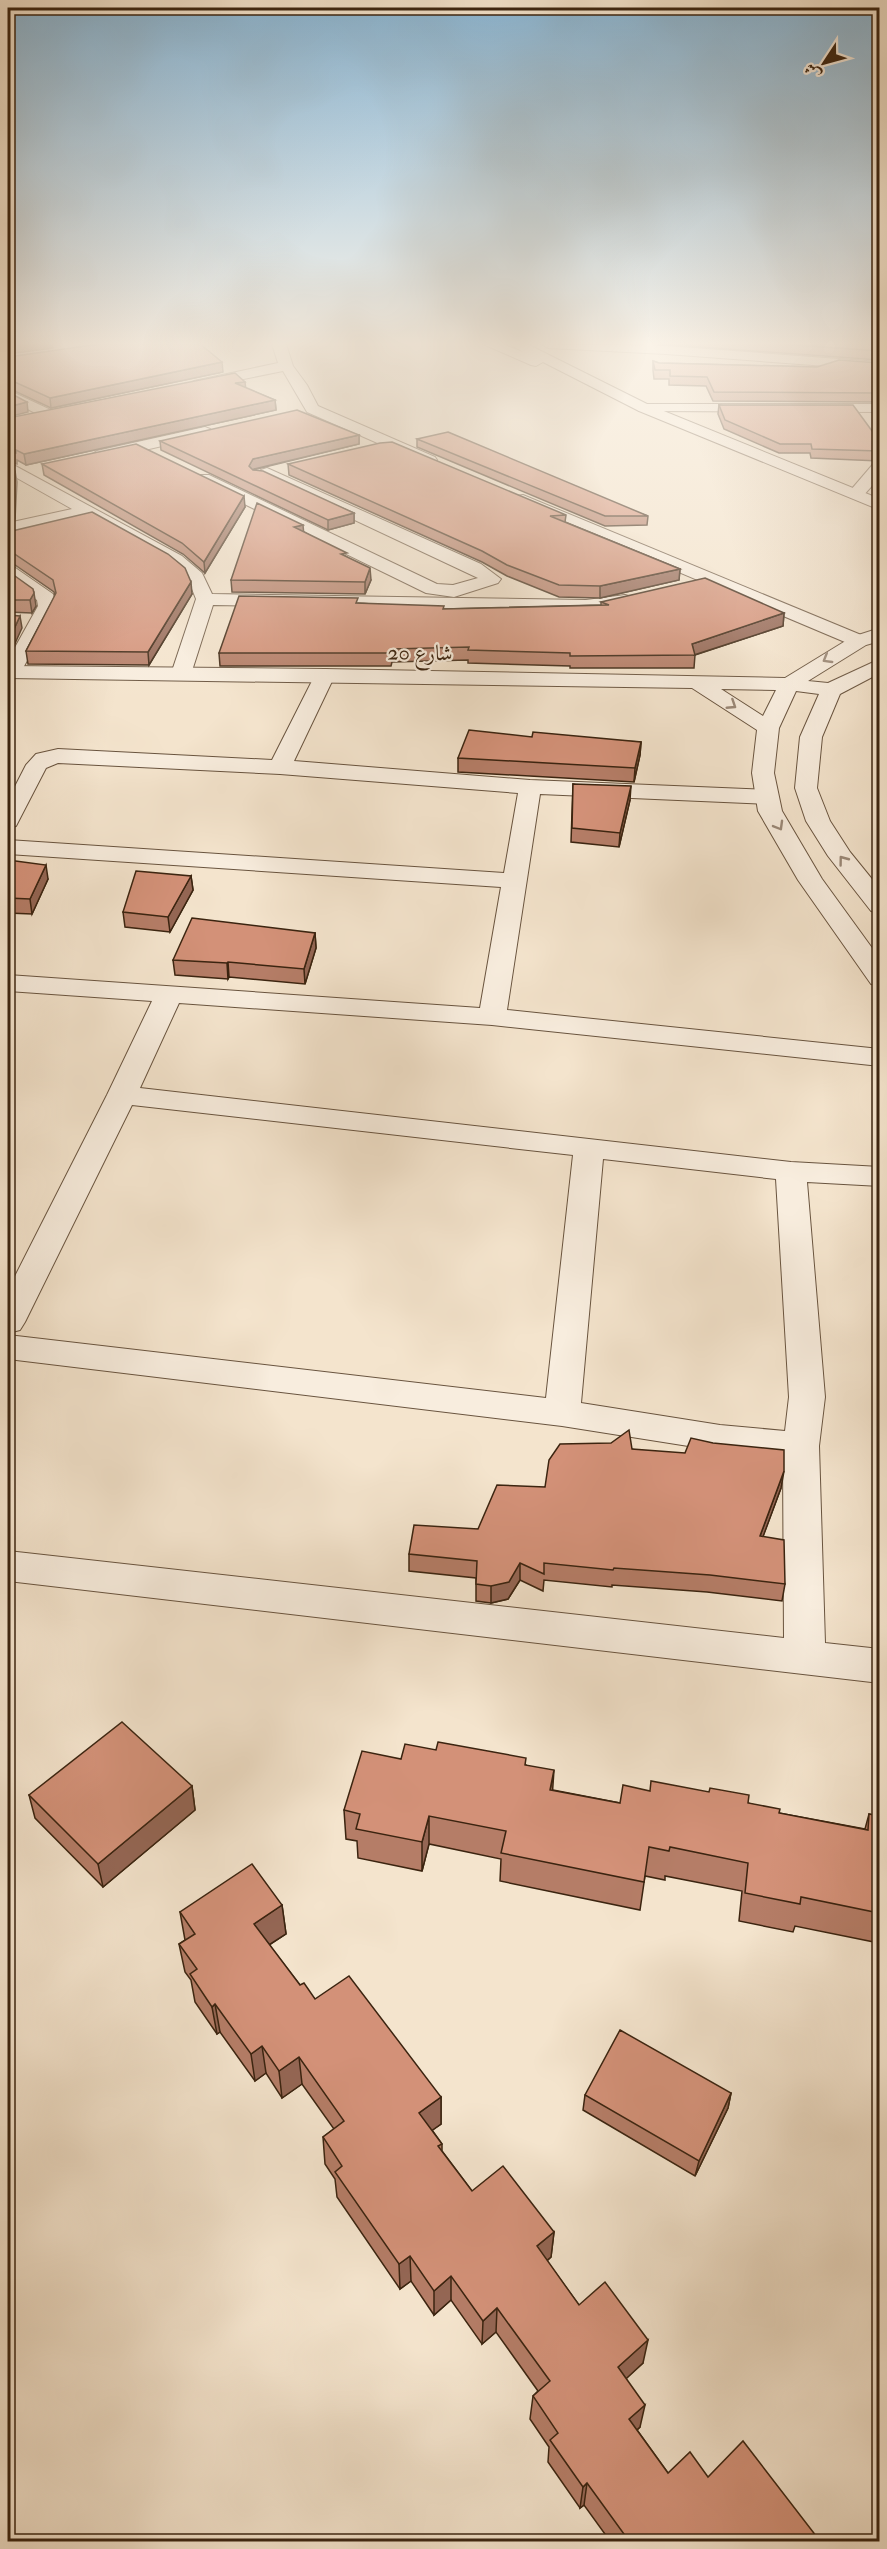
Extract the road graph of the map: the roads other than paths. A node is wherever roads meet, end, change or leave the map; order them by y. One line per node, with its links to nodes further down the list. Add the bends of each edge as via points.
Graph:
1 (435, 463): 5 (street)
2 (779, 463): 11 (street)
3 (879, 466): 11 (street)
4 (289, 467): 9 (street)
5 (445, 467)
6 (40, 469): 7 (street)
7 (13, 470): 14 (street)
8 (187, 470): 10 (street)
9 (267, 473): 10 (street); 15 (street)
10 (217, 484): 17 (street)
11 (856, 494): 13 (street)
12 (511, 495): 19 (street)
13 (879, 505)
14 (87, 511): 16 (street); 22 (street, via 176,560 196,576)
15 (370, 520): 17 (street); 17 (street, via 492,579 454,591 433,590)
16 (8, 528)
17 (317, 534)
18 (8, 571): 24 (street, via 46,598 47,606)
19 (713, 580): 20 (street); 25 (street)
20 (680, 588)
21 (647, 596): 22 (street, via 593,606)
22 (205, 599): 28 (street)
23 (18, 621): 24 (street)
24 (39, 621): 27 (street)
25 (869, 637): 31 (street, one-way to 31)
26 (879, 665): 32 (street)
27 (9, 672): 28 (street, شارع 20)
28 (181, 674): 29 (street, شارع 20)
29 (325, 675): 30 (street, شارع 20); 34 (street)
30 (696, 682): 31 (street, شارع 20); 33 (street, one-way to 33)
31 (789, 684): 32 (street, شارع 20); 33 (street)
32 (831, 690): 40 (street, one-way to 32, via 818,821 806,788 811,737)
33 (768, 728): 36 (street, via 763,773)
34 (280, 767): 35 (street); 37 (street, via 58,756 37,765)
35 (530, 787): 36 (street); 39 (street)
36 (766, 797): 41 (street, one-way to 41, via 770,811 810,880)
37 (8, 821)
38 (8, 847): 39 (street)
39 (515, 881): 44 (street)
40 (879, 906)
41 (879, 978)
42 (8, 982): 43 (street)
43 (169, 995): 44 (street); 46 (street)
44 (492, 1017): 45 (street)
45 (879, 1058)
46 (122, 1095): 47 (street); 50 (street)
47 (589, 1147): 48 (street); 52 (street)
48 (791, 1171): 49 (street); 53 (street, via 807,1397)
49 (879, 1177)
50 (8, 1322)
51 (8, 1347): 52 (street)
52 (562, 1413): 53 (street, via 720,1438)
53 (801, 1446): 55 (street)
54 (8, 1566): 55 (street)
55 (805, 1656): 56 (street)
56 (879, 1666)

